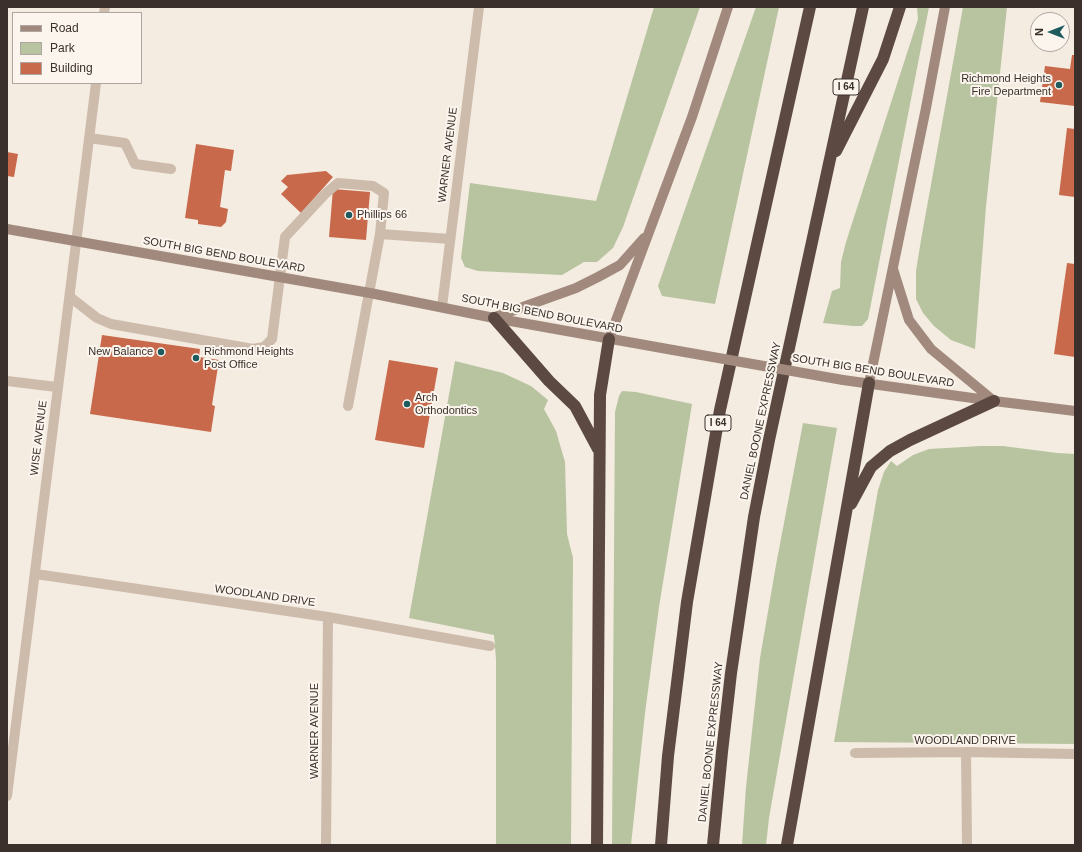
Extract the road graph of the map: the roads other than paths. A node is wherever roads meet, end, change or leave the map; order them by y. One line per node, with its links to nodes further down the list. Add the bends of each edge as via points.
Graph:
1 (479, 7): 14 (street, WARNER AVENUE)
2 (728, 7): 13 (main road, via 692,117)
3 (810, 7): 40 (highway, I 64, via 720,410 682,638 668,756)
4 (863, 7): 9 (highway, DANIEL BOONE EXPRESSWAY / I 64)
5 (900, 7): 9 (highway, via 883,59)
6 (945, 7): 16 (main road)
7 (96, 84): 8 (street, WISE AVENUE)
8 (89, 138): 10 (street, via 124,143 135,164); 15 (street, WISE AVENUE)
9 (828, 166): 41 (highway, DANIEL BOONE EXPRESSWAY / I 64, via 754,517 730,681)
10 (171, 169)
11 (7, 229): 15 (main road, SOUTH BIG BEND BOULEVARD)
12 (380, 234): 14 (street); 17 (street, via 384,193 373,186 338,184 325,194 285,237); 18 (street)
13 (648, 234): 21 (main road, via 620,265 608,272 576,288); 22 (main road)
14 (450, 239): 20 (street, WARNER AVENUE)
15 (77, 240): 17 (main road, SOUTH BIG BEND BOULEVARD); 19 (street, WISE AVENUE)
16 (893, 268): 24 (main road); 26 (main road, via 909,320 931,349)
17 (280, 278): 18 (main road, SOUTH BIG BEND BOULEVARD); 19 (street, via 272,339 264,347 253,349 111,324 97,318)
18 (370, 293): 20 (main road, SOUTH BIG BEND BOULEVARD); 27 (street)
19 (70, 297): 25 (street, WISE AVENUE)
20 (442, 306): 21 (main road, SOUTH BIG BEND BOULEVARD)
21 (494, 318): 22 (main road, SOUTH BIG BEND BOULEVARD); 29 (highway, via 549,381 575,406)
22 (609, 339): 24 (main road, SOUTH BIG BEND BOULEVARD, bridge); 29 (highway, via 600,395)
23 (7, 381): 25 (street)
24 (869, 383): 26 (main road, SOUTH BIG BEND BOULEVARD); 30 (highway)
25 (57, 387): 31 (street, WISE AVENUE)
26 (994, 401): 28 (main road, SOUTH BIG BEND BOULEVARD); 30 (highway, via 890,451 872,467)
27 (348, 406)
28 (1075, 411)
29 (599, 451): 39 (highway)
30 (846, 512): 42 (highway)
31 (36, 574): 32 (street, WOODLAND DRIVE); 37 (street, WISE AVENUE)
32 (328, 617): 33 (street, WOODLAND DRIVE); 38 (street, WARNER AVENUE)
33 (490, 646)
34 (966, 752): 35 (street, WOODLAND DRIVE); 36 (street, WOODLAND DRIVE); 43 (street)
35 (855, 753)
36 (1075, 754)
37 (7, 796)
38 (326, 845)
39 (597, 845)
40 (661, 845)
41 (713, 845)
42 (787, 845)
43 (967, 845)

